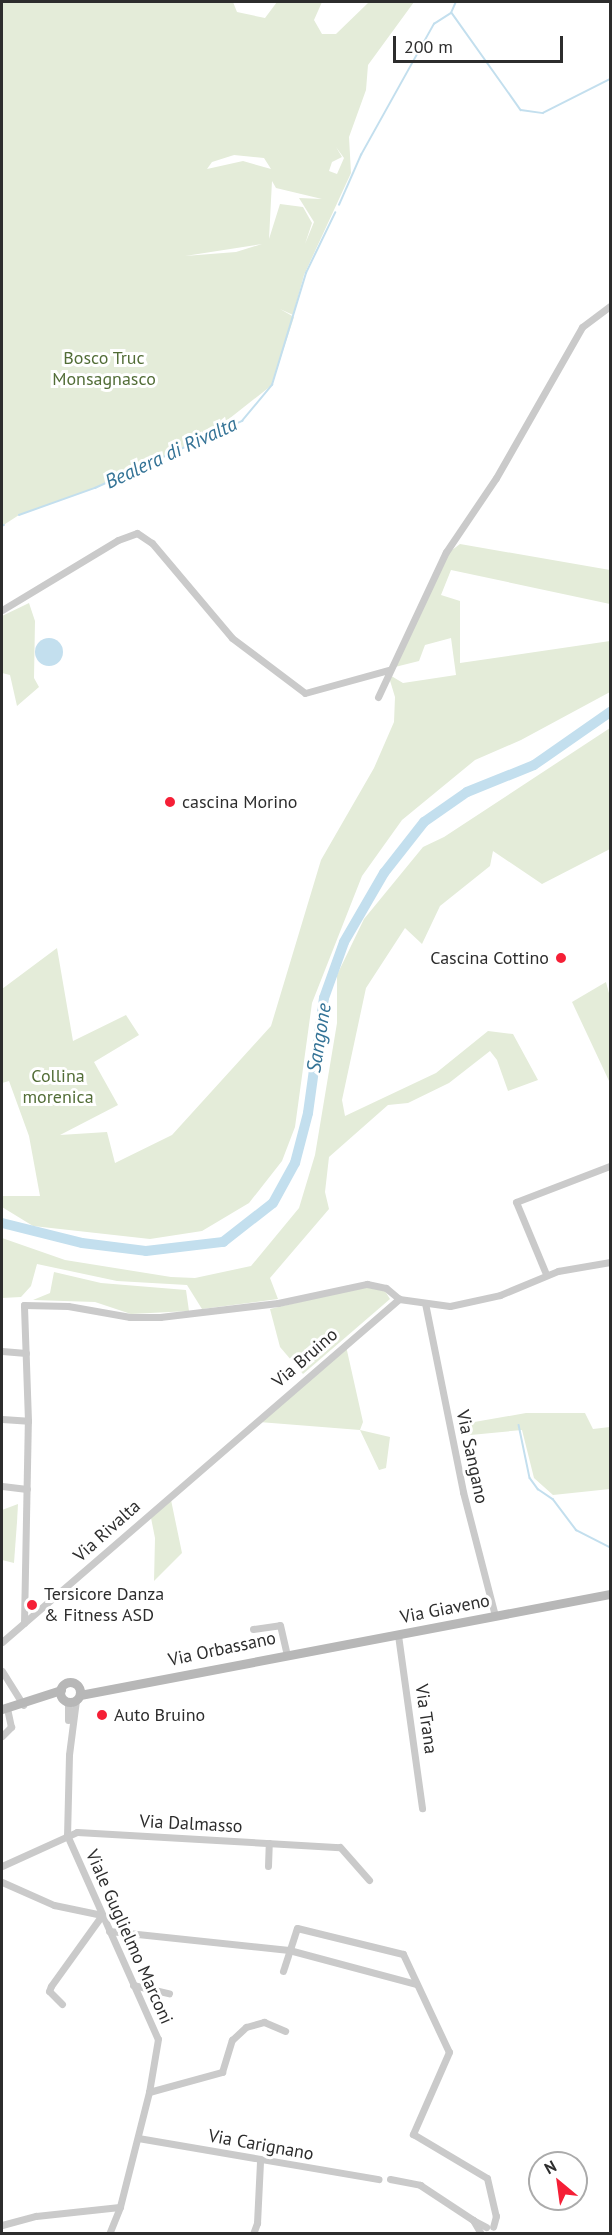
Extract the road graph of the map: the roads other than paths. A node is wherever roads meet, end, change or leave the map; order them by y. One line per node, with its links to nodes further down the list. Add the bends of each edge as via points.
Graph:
1 (610, 306): 3 (street, via 582,327 496,477 446,552)
2 (2, 610): 3 (street, via 118,540 137,533 152,543 232,638 305,693)
3 (388, 670): 4 (street)
4 (378, 697)
5 (610, 1166): 7 (street, via 516,1202)
6 (610, 1262): 7 (street)
7 (546, 1274): 9 (street, via 519,1288 466,1304)
8 (399, 1299): 9 (street); 11 (street, via 386,1288 367,1284 278,1303 199,1313 129,1317 98,1309 24,1305); 14 (street, Via Bruino)
9 (425, 1303): 18 (street, Via Sangano, via 463,1492)
10 (2, 1351): 11 (street)
11 (26, 1353): 13 (street)
12 (2, 1419): 13 (street)
13 (28, 1421): 16 (street)
14 (231, 1441): 19 (street, Via Rivalta)
15 (2, 1486): 16 (street)
16 (27, 1489): 19 (street)
17 (610, 1594): 18 (main road, Via Giaveno)
18 (495, 1616): 21 (main road, Via Giaveno)
19 (24, 1623): 22 (street, Via Rivalta)
20 (253, 1629): 23 (street, Via Orbassano, via 280,1624)
21 (398, 1635): 23 (main road, Via Giaveno); 29 (street, Via Trana)
22 (2, 1642)
23 (286, 1655): 25 (main road, Via Orbassano)
24 (2, 1671): 26 (street)
25 (71, 1696): 26 (main road, Via Orbassano); 30 (street, Viale Guglielmo Marconi)
26 (23, 1705): 27 (main road, Via Orbassano)
27 (4, 1709): 28 (street, via 11,1727)
28 (2, 1736)
29 (422, 1808)
30 (67, 1835): 31 (street, Via Dalmasso, via 77,1832); 32 (street, Via Dalmasso); 36 (street, Viale Guglielmo Marconi)
31 (269, 1843): 33 (street); 34 (street, Via Dalmasso, via 340,1847)
32 (2, 1865)
33 (268, 1866)
34 (369, 1880)
35 (2, 1882): 36 (street, via 54,1905)
36 (102, 1916): 37 (street, Viale Guglielmo Marconi); 43 (street, via 51,1986 49,1991)
37 (109, 1931): 38 (street); 41 (street, Viale Guglielmo Marconi)
38 (289, 1950): 39 (street); 40 (street); 40 (street, via 297,1928 399,1952)
39 (283, 1971)
40 (416, 1984): 52 (street, via 449,2052 413,2134 487,2178 496,2216)
41 (133, 1985): 42 (street); 45 (street, Viale Guglielmo Marconi, via 158,2039)
42 (169, 1993)
43 (62, 2004)
44 (285, 2031): 45 (street, via 264,2022 246,2027 232,2040 222,2072)
45 (149, 2092): 46 (street, Viale Guglielmo Marconi)
46 (138, 2138): 47 (street, Via Carignano); 50 (street, Viale Guglielmo Marconi)
47 (260, 2161): 49 (street, Via Carignano); 54 (street)
48 (390, 2179): 52 (street, via 420,2185)
49 (379, 2180)
50 (120, 2207): 51 (street, via 36,2216); 53 (street, Viale Guglielmo Marconi)
51 (2, 2225)
52 (484, 2230): 55 (street)
53 (109, 2234)
54 (253, 2234)
55 (499, 2234)

